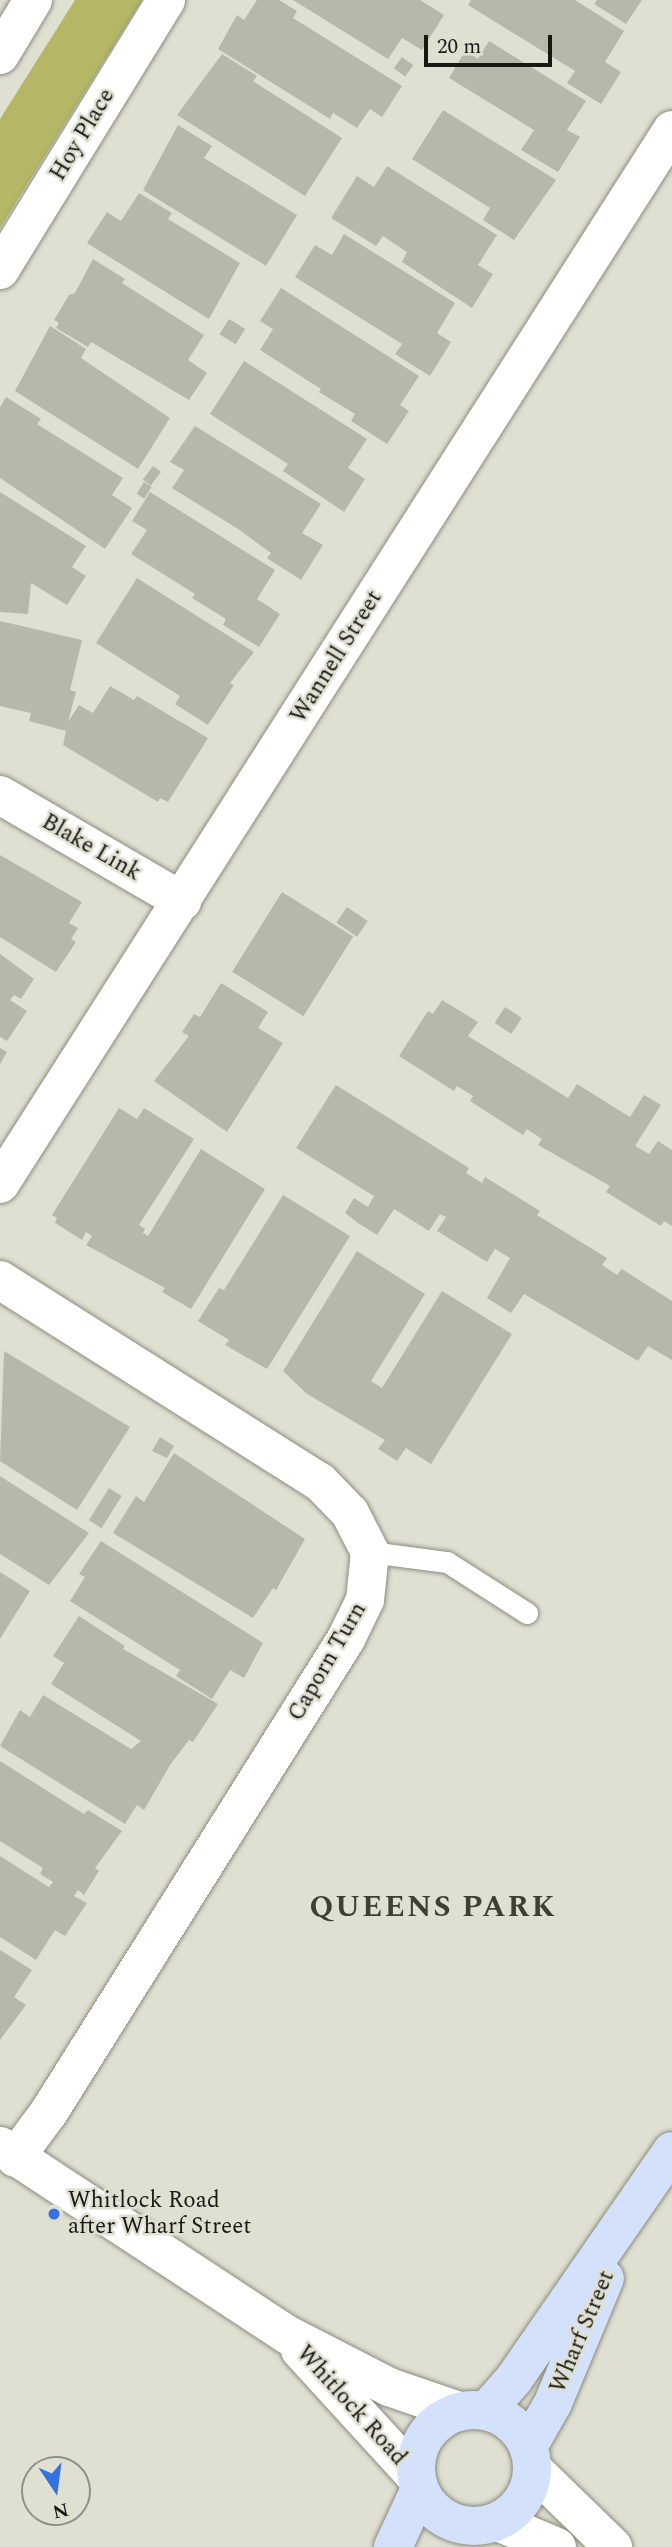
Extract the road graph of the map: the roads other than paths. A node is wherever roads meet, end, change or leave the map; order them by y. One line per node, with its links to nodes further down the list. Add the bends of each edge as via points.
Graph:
1 (33, 0): 3 (street)
2 (166, 0): 5 (street, Hoy Place)
3 (0, 55)
4 (672, 130): 7 (street, Wannell Street)
5 (3, 258)
6 (0, 796): 7 (street, Blake Link)
7 (182, 901): 8 (street, Wannell Street)
8 (0, 1184)
9 (0, 1280): 10 (street, via 320,1482 350,1513)
10 (370, 1552): 11 (lane, via 447,1562); 12 (street, Caporn Turn, via 365,1600 346,1639 49,2112)
11 (527, 1614)
12 (5, 2151): 15 (street, Whitlock Road)
13 (672, 2151): 14 (street, Wharf Street)
14 (631, 2216): 16 (street, Wharf Street, via 514,2379); 17 (street, Wharf Street)
15 (288, 2335): 16 (street, Whitlock Road, via 389,2387); 18 (street, Whitlock Road)
16 (472, 2411): 17 (street, via 512,2423); 18 (street, via 425,2435)
17 (531, 2457): 19 (street, via 523,2501); 22 (street)
18 (417, 2483): 19 (street, via 446,2520); 20 (street)
19 (470, 2532): 21 (street)
20 (393, 2547)
21 (556, 2547)
22 (613, 2547)

